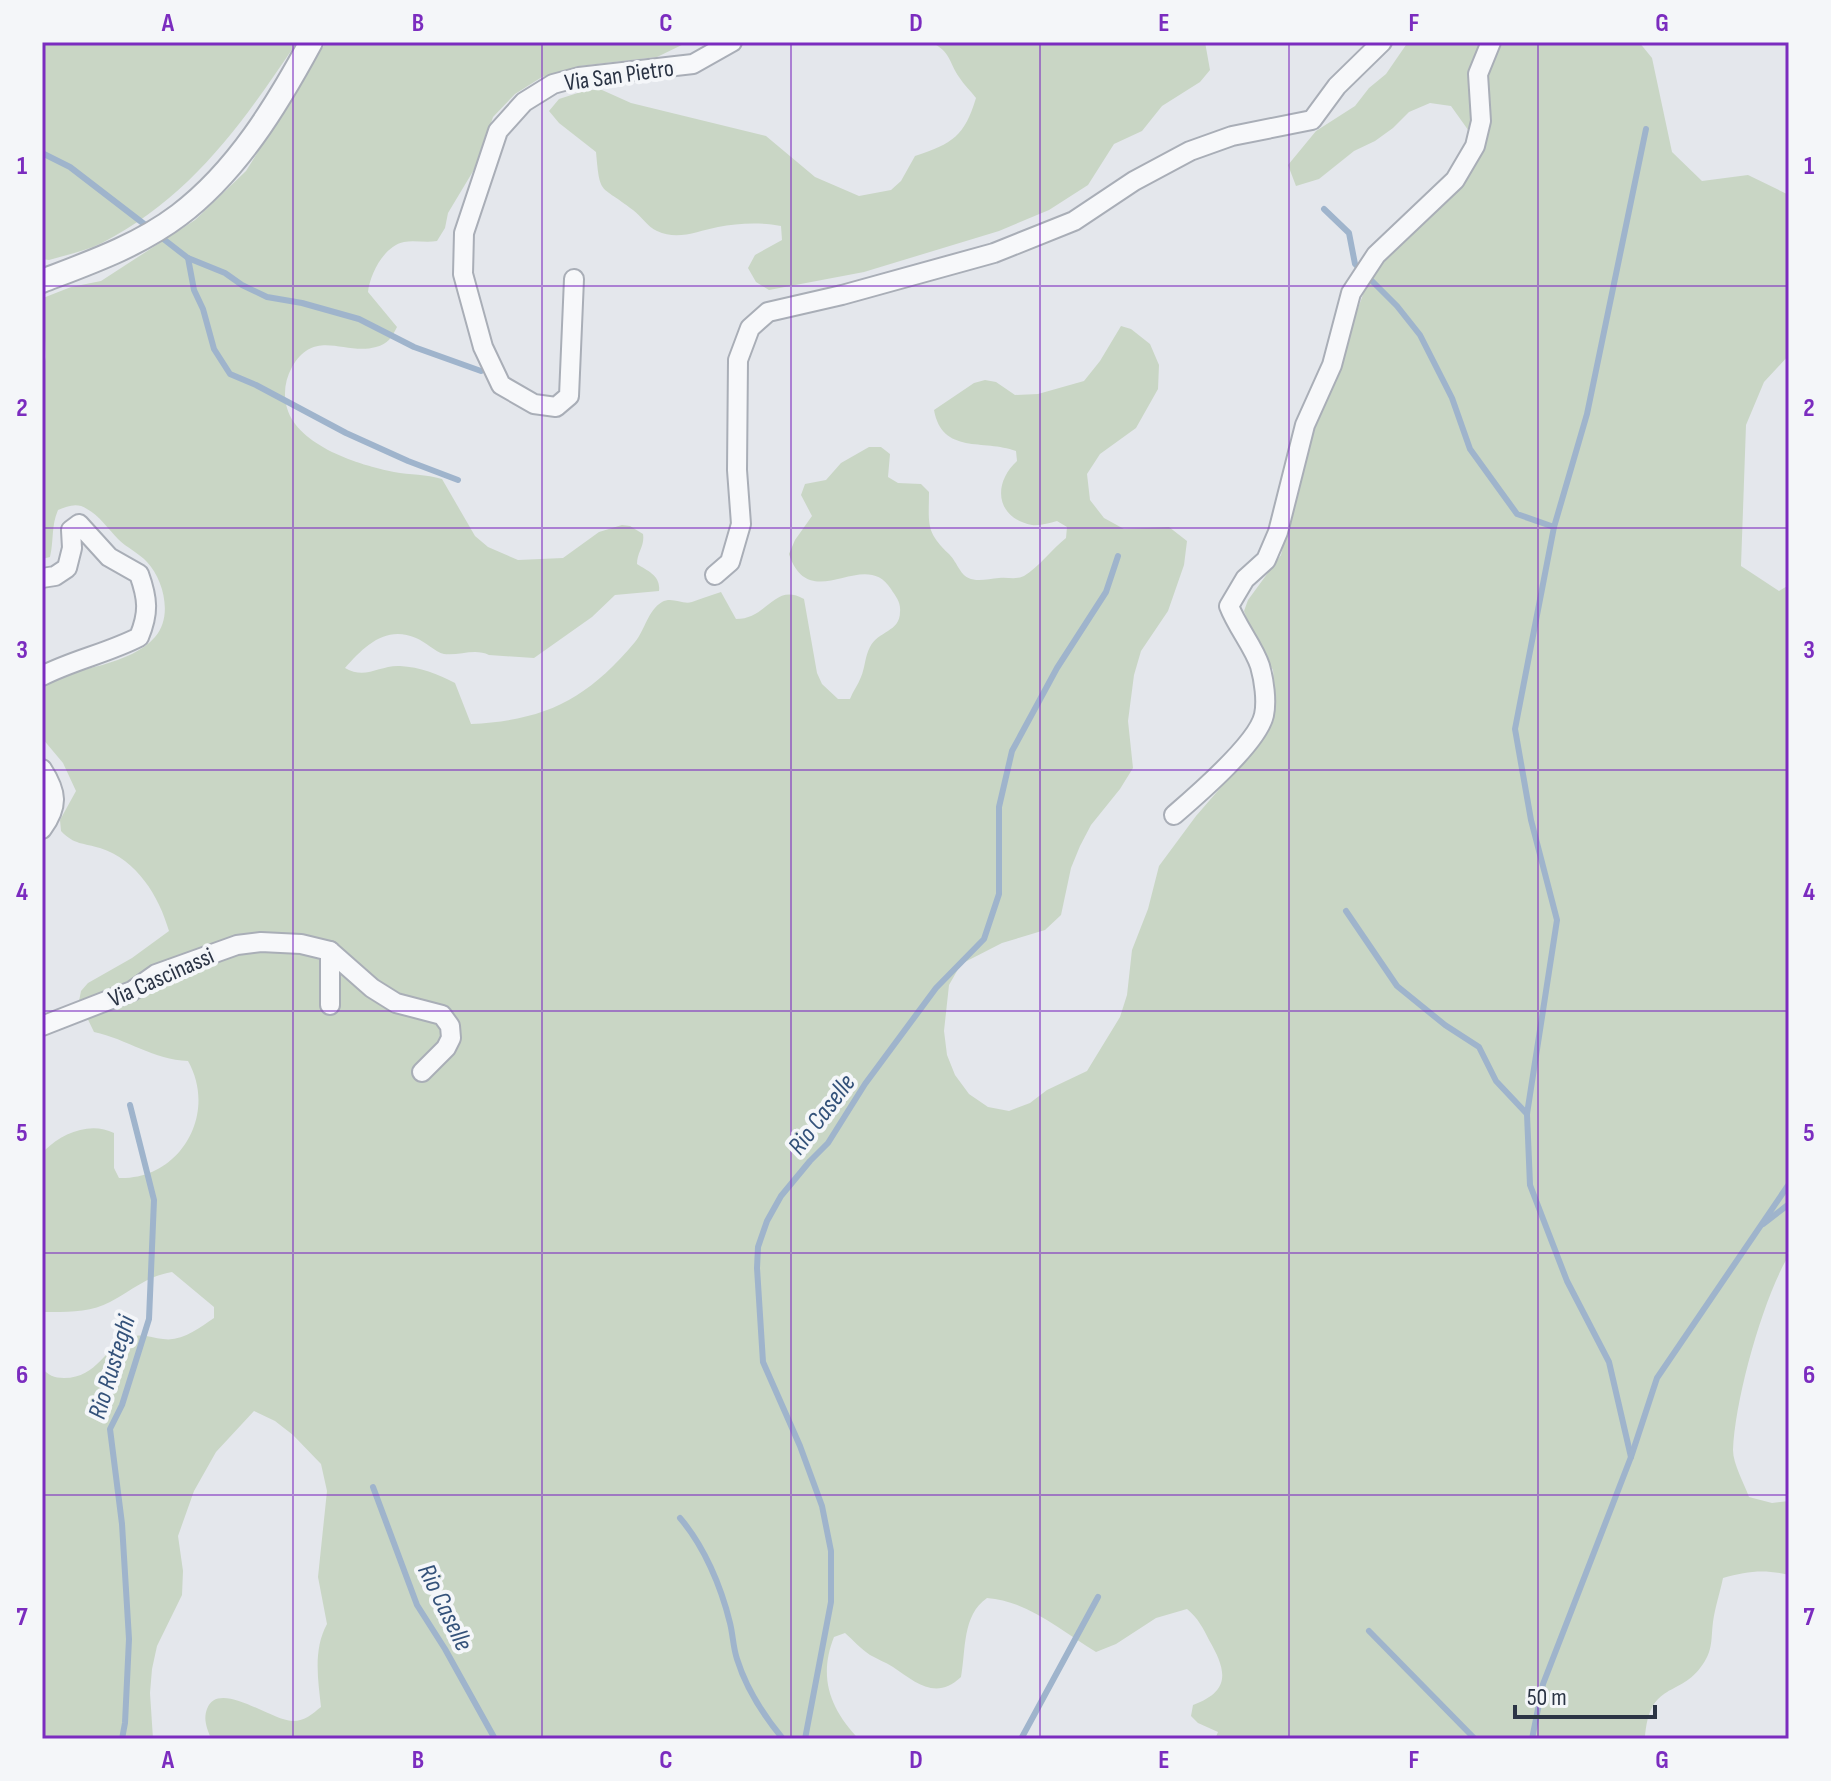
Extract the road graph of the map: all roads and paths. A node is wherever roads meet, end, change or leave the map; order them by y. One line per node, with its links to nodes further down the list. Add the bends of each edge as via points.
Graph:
1 (311, 42): 6 (street, via 285,91 238,157 180,215 110,256)
2 (732, 42): 5 (street, Via San Pietro, via 693,64 553,84 524,102 498,131 464,233 463,274 483,347 501,385 534,404 556,407 569,396)
3 (1382, 42): 7 (street, via 1337,86 1312,120 1232,136 1190,151 1074,221 994,253 768,312 750,328 738,360 741,524 730,562)
4 (1491, 42): 11 (street, via 1478,74 1481,121 1475,146 1455,180 1376,255 1351,293 1332,365 1305,425 1278,532 1266,560 1245,579 1229,606 1259,665 1264,716 1251,739)
5 (574, 279)
6 (42, 281)
7 (715, 575)
8 (42, 578): 9 (street, via 67,568 71,530 79,524 109,557 139,574 147,597 139,637)
9 (42, 676)
10 (42, 769): 12 (street, via 53,786 53,814)
11 (1174, 815)
12 (42, 829)
13 (330, 951): 14 (street); 15 (street, Via Cascinassi, via 284,942 237,945 156,974 132,991); 16 (street, via 396,1003 442,1015 451,1038)
14 (330, 1005)
15 (42, 1026)
16 (422, 1072)

